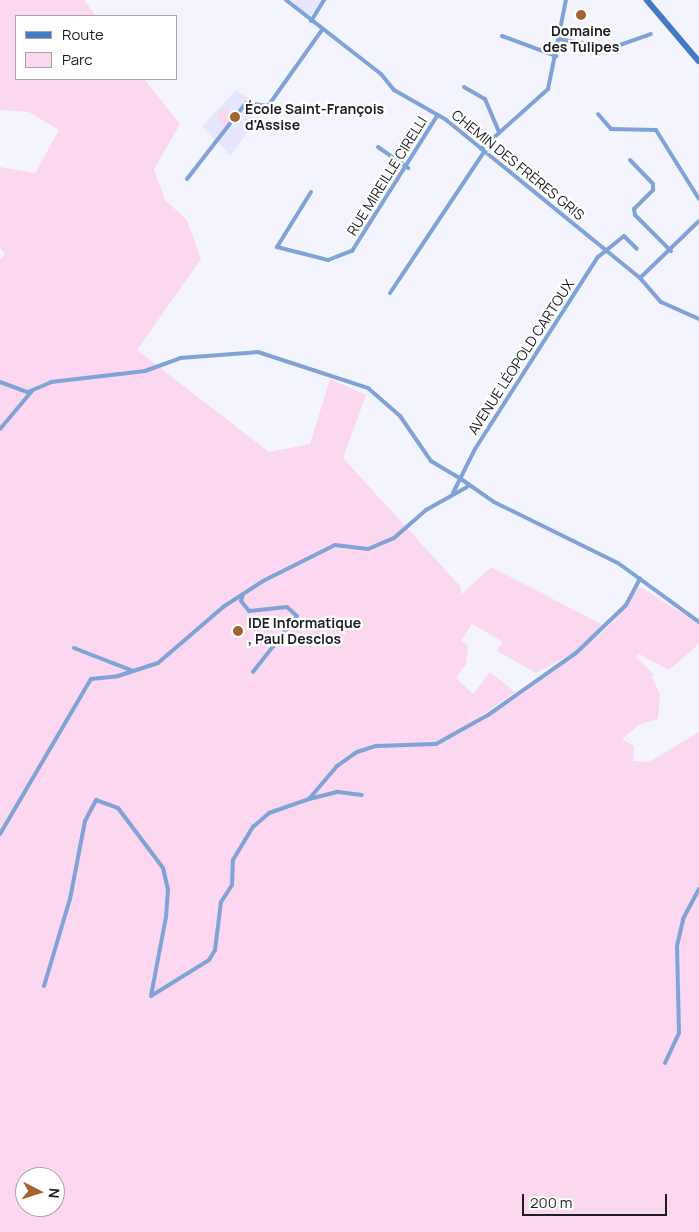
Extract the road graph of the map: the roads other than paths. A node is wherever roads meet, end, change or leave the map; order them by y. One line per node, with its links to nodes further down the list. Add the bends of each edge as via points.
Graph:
1 (286, 0): 5 (street, CHEMIN DES FRÈRES GRIS)
2 (324, 0): 5 (street)
3 (566, 0): 10 (street)
4 (648, 0): 6 (main road)
5 (311, 21): 7 (street, CHEMIN DES FRÈRES GRIS)
6 (664, 21): 12 (main road); 13 (main road)
7 (322, 30): 16 (street, CHEMIN DES FRÈRES GRIS, via 382,74 394,90); 22 (street, via 268,106 246,103)
8 (651, 34): 10 (street, via 597,53 583,43)
9 (502, 36): 11 (street)
10 (558, 39): 11 (street)
11 (556, 56): 17 (street, via 548,89)
12 (699, 61)
13 (699, 65)
14 (464, 87): 17 (street, via 485,99)
15 (598, 114): 24 (street, via 611,129 656,130)
16 (437, 116): 19 (street, CHEMIN DES FRÈRES GRIS); 21 (street, RUE MIREILLE CIRELLI)
17 (498, 130): 19 (street)
18 (378, 147): 21 (street)
19 (483, 150): 28 (street, CHEMIN DES FRÈRES GRIS); 30 (street)
20 (630, 160): 27 (street, via 653,184 654,190 634,209 635,215)
21 (408, 168): 23 (street, RUE MIREILLE CIRELLI, via 358,244 341,257 306,258 277,247)
22 (187, 179)
23 (310, 192)
24 (699, 199)
25 (699, 221): 27 (street)
26 (637, 249): 28 (street, AVENUE LÉOPOLD CARTOUX, via 624,236)
27 (671, 251): 29 (street)
28 (606, 252): 29 (street, CHEMIN DES FRÈRES GRIS); 35 (street, AVENUE LÉOPOLD CARTOUX, via 598,257 475,449)
29 (640, 278): 31 (street, CHEMIN DES FRÈRES GRIS, via 661,302)
30 (390, 293)
31 (699, 319)
32 (0, 382): 33 (street)
33 (32, 391): 34 (street); 35 (street, via 61,380 85,381 146,371 180,358 258,352 368,388 400,416 431,461)
34 (0, 429)
35 (461, 479): 36 (street); 37 (street, AVENUE LÉOPOLD CARTOUX)
36 (467, 487): 37 (street); 38 (street, via 596,550)
37 (453, 494): 39 (street, via 426,510 394,538 368,549 335,546)
38 (640, 579): 40 (street); 45 (street, via 626,605 576,653 488,715 436,744 376,746 357,752 337,766)
39 (243, 594): 42 (street, via 158,663); 43 (street, via 241,600 249,611 287,607 297,616)
40 (699, 622)
41 (74, 648): 42 (street)
42 (133, 671): 46 (street, via 85,683 63,731)
43 (253, 672)
44 (362, 795): 45 (street, via 338,792)
45 (309, 799): 48 (street, via 270,813 253,827 233,860 232,885 221,902 214,950 209,960 151,996 166,918 168,889 163,868 118,808 96,800 85,821 70,899)
46 (0, 834)
47 (699, 889): 49 (street, via 683,919 677,946 679,1033)
48 (44, 986)
49 (665, 1063)

